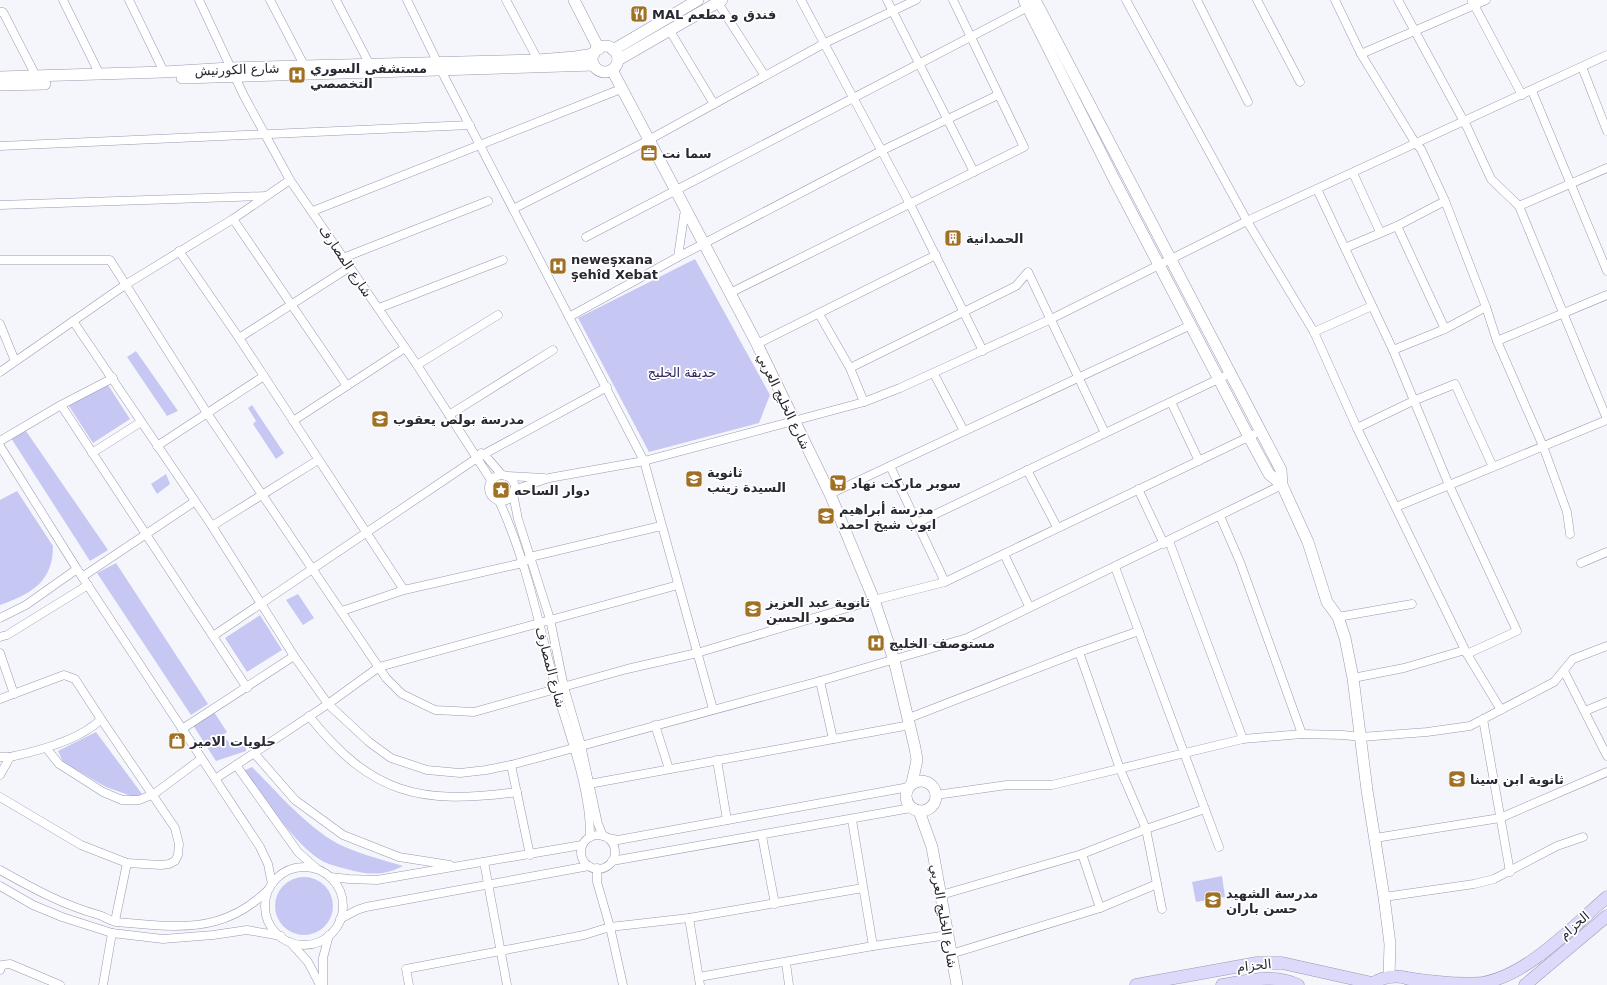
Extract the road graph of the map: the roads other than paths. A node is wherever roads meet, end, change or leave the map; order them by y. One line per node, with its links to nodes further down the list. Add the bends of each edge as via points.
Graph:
1 (63, 0): 44 (street)
2 (129, 0): 42 (street)
3 (199, 0): 43 (street, شارع المصارف)
4 (270, 0): 38 (street)
5 (336, 0): 36 (street)
6 (506, 0): 33 (street)
7 (698, 0): 29 (street)
8 (801, 0): 28 (street)
9 (887, 0): 23 (street)
10 (916, 0): 23 (street)
11 (953, 0): 27 (street)
12 (1197, 0): 55 (street)
13 (1257, 0): 48 (street)
14 (1335, 0): 31 (street)
15 (1398, 0): 25 (street)
16 (1486, 0): 22 (street)
17 (409, 1): 39 (street)
18 (577, 1): 30 (street)
19 (720, 1): 26 (street); 46 (street)
20 (1128, 1): 84 (street)
21 (1029, 2): 27 (street); 94 (street); 97 (street)
22 (1473, 2): 25 (street); 53 (street)
23 (893, 11): 28 (street); 35 (street)
24 (0, 12): 45 (street, via 3,12)
25 (1414, 30): 31 (street); 58 (street)
26 (670, 31): 34 (street); 56 (street)
27 (970, 37): 35 (street); 52 (street)
28 (825, 43): 46 (street); 54 (street)
29 (613, 50): 30 (street, via 606,47); 34 (street)
30 (596, 51): 33 (street, شارع الكورنيش, via 576,57); 37 (street)
31 (1360, 54): 64 (street)
32 (1607, 55): 40 (street)
33 (538, 60): 39 (street, شارع الكورنيش)
34 (618, 60): 41 (street)
35 (919, 63): 54 (street); 57 (street)
36 (370, 65): 38 (street, شارع الكورنيش); 39 (street, شارع الكورنيش)
37 (594, 66): 39 (street, شارع الكورنيش); 41 (street, via 603,72)
38 (306, 67): 43 (street, شارع الكورنيش)
39 (440, 67): 43 (street, شارع الكورنيش); 59 (street)
40 (1582, 67): 51 (street); 60 (street)
41 (612, 70): 50 (street, شارع الخليج العربي)
42 (164, 72): 43 (street, شارع الكورنيش); 44 (street, شارع الكورنيش)
43 (232, 72): 49 (street, شارع الكورنيش); 61 (street, شارع المصارف)
44 (100, 75): 45 (street, شارع الكورنيش)
45 (36, 76): 47 (street, شارع الكورنيش)
46 (765, 76): 56 (street)
47 (0, 77)
48 (1300, 82)
49 (0, 85)
50 (621, 89): 62 (street, شارع الخليج العربي); 63 (street)
51 (1532, 91): 53 (street); 71 (street)
52 (998, 95): 57 (street); 68 (street, via 1024,147)
53 (1522, 95): 58 (street)
54 (854, 97): 66 (street); 73 (street)
55 (1248, 102)
56 (714, 104): 62 (street)
57 (948, 119): 66 (street); 68 (street)
58 (1464, 122): 64 (street); 79 (street, via 1491,179)
59 (470, 125): 61 (street); 63 (street)
60 (1607, 131)
61 (264, 135): 65 (street); 70 (street, شارع المصارف)
62 (648, 140): 73 (street, شارع الخليج العربي); 80 (street)
63 (480, 144): 80 (street); 82 (street)
64 (1416, 144): 69 (street); 76 (street, via 1421,149)
65 (0, 146)
66 (881, 151): 77 (street); 88 (street)
67 (1607, 168): 71 (street)
68 (974, 172): 77 (street)
69 (1353, 173): 72 (street); 86 (street)
70 (290, 180): 74 (street); 82 (street, شارع المصارف)
71 (1571, 184): 79 (street); 99 (street)
72 (1317, 189): 84 (street); 89 (street)
73 (675, 190): 81 (street, شارع الخليج العربي); 87 (street)
74 (266, 196): 78 (street); 83 (street)
75 (488, 201): 93 (street)
76 (1445, 202): 85 (street); 106 (street)
77 (910, 204): 91 (street); 101 (street)
78 (0, 205)
79 (1519, 206): 108 (street)
80 (512, 209): 111 (street)
81 (685, 209): 88 (street, شارع الخليج العربي); 92 (street)
82 (313, 211): 93 (street, شارع المصارف)
83 (233, 219): 90 (street); 103 (street)
84 (1247, 221): 94 (street); 117 (street)
85 (1397, 226): 86 (street); 116 (street)
86 (1380, 232): 89 (street)
87 (586, 237)
88 (704, 244): 92 (street); 101 (street, شارع الخليج العربي)
89 (1345, 248): 104 (street)
90 (179, 250): 100 (street); 118 (street)
91 (936, 255): 107 (street); 110 (street)
92 (678, 257): 111 (street)
93 (343, 258): 98 (street, شارع المصارف)
94 (1171, 259): 97 (street); 129 (street)
95 (0, 260): 100 (street, via 110,260)
96 (503, 260): 105 (street)
97 (1160, 264): 112 (street); 115 (street)
98 (350, 267): 103 (street); 105 (street, شارع المصارف)
99 (1607, 271)
100 (125, 285): 113 (street); 141 (street)
101 (730, 293): 120 (street, شارع الخليج العربي)
102 (1607, 294): 108 (street)
103 (291, 304): 118 (street); 135 (street)
104 (1372, 306): 117 (street); 123 (street)
105 (378, 308): 121 (street, شارع المصارف)
106 (1486, 308): 116 (street); 119 (street)
107 (964, 313): 112 (street, via 1016,286 1028,272); 124 (street); 127 (street)
108 (1564, 313): 119 (street); 144 (street)
109 (498, 314): 126 (street)
110 (819, 314): 120 (street); 127 (street)
111 (569, 317): 136 (street)
112 (1051, 319): 124 (street); 133 (street)
113 (73, 321): 125 (street); 132 (street)
114 (0, 324): 125 (street)
115 (1191, 325): 133 (street); 134 (street)
116 (1445, 329): 123 (street)
117 (1314, 332): 147 (street)
118 (239, 338): 131 (street)
119 (1497, 341): 155 (street)
120 (757, 344): 143 (street, شارع الخليج العربي)
121 (405, 348): 126 (street, شارع المصارف); 135 (street)
122 (553, 350): 142 (street)
123 (1393, 350): 137 (street)
124 (983, 351): 130 (street)
125 (15, 361): 128 (street)
126 (417, 365): 142 (street, شارع المصارف)
127 (850, 368): 138 (street)
128 (0, 372)
129 (1231, 373): 134 (street); 149 (street)
130 (934, 374): 138 (street); 148 (street)
131 (264, 376): 141 (street); 145 (street)
132 (113, 378): 140 (street); 146 (street)
133 (1079, 378): 148 (street); 150 (street)
134 (1219, 379): 139 (street); 151 (street)
135 (347, 386): 145 (street)
136 (607, 387): 157 (street); 159 (street)
137 (1414, 401): 147 (street); 162 (street, via 1455,384); 168 (street)
138 (864, 402): 143 (street)
139 (1171, 402): 150 (street); 160 (street)
140 (61, 404): 152 (street); 156 (street)
141 (208, 413): 154 (street); 171 (street)
142 (449, 415): 157 (street, شارع المصارف, via 470,450)
143 (794, 420): 159 (street); 172 (street, شارع الخليج العربي)
144 (1607, 420): 155 (street)
145 (293, 421): 158 (street)
146 (142, 422): 154 (street); 156 (street)
147 (1357, 428): 175 (street)
148 (964, 431): 161 (street)
149 (1261, 431): 151 (street); 167 (street, via 1281,470)
150 (1105, 433): 163 (street)
151 (1249, 437): 160 (street); 167 (street, via 1269,474)
152 (0, 441)
153 (0, 446): 192 (street)
154 (157, 446): 174 (street)
155 (1543, 446): 162 (street); 182 (street, via 1567,512)
156 (92, 453): 183 (street)
157 (480, 456): 164 (street); 166 (street); 181 (street)
158 (318, 460): 171 (street); 181 (street)
159 (644, 461): 165 (street); 179 (street)
160 (1199, 461): 169 (street)
161 (890, 466): 172 (street); 177 (street)
162 (1493, 467): 168 (street)
163 (1027, 470): 177 (street); 180 (street)
164 (504, 476): 165 (street); 166 (street); 170 (street, via 512,482)
165 (549, 478): 170 (street)
166 (491, 480): 173 (street, via 490,492)
167 (1282, 485): 176 (street); 203 (street, via 1308,542 1327,602)
168 (1449, 485): 175 (street); 212 (street, via 1516,631)
169 (1138, 489): 180 (street); 184 (street)
170 (514, 492): 173 (street, via 507,500); 187 (street)
171 (263, 494): 178 (street); 191 (street)
172 (830, 494): 198 (street, شارع الخليج العربي)
173 (499, 500): 188 (street, شارع المصارف)
174 (194, 502): 178 (street); 183 (street)
175 (1396, 507): 212 (street)
176 (1220, 516): 184 (street); 236 (street, via 1240,562)
177 (917, 523): 194 (street)
178 (212, 526): 199 (street)
179 (661, 526): 187 (street); 196 (street)
180 (1057, 527): 186 (street)
181 (367, 533): 191 (street); 197 (street)
182 (1570, 534)
183 (147, 535): 193 (street); 208 (street)
184 (1167, 542): 190 (street); 239 (street)
185 (1607, 552): 189 (street)
186 (1004, 554): 194 (street); 201 (street)
187 (530, 557): 188 (street); 205 (street)
188 (523, 563): 197 (street); 206 (street, شارع المصارف)
189 (1581, 563)
190 (1115, 567): 201 (street); 207 (street)
191 (313, 568): 199 (street); 202 (street)
192 (77, 569): 193 (street); 204 (street, via 26,605)
193 (82, 577): 195 (street)
194 (944, 582): 198 (street)
195 (88, 585): 209 (street); 235 (street)
196 (678, 585): 205 (street); 214 (street)
197 (404, 590): 202 (street)
198 (874, 600): 214 (street); 216 (street, شارع الخليج العربي)
199 (261, 603): 208 (street); 215 (street)
200 (1412, 604): 203 (street)
201 (1029, 606): 216 (street, via 967,638)
202 (342, 611): 217 (street)
203 (1338, 617): 219 (street, via 1346,638)
204 (0, 618)
205 (550, 619): 206 (street); 222 (street)
206 (539, 621): 217 (street); 222 (street, شارع المصارف)
207 (1139, 631): 211 (street); 244 (street)
208 (213, 636): 221 (street)
209 (0, 637)
210 (1607, 646): 218 (street, via 1573,659)
211 (1079, 652): 233 (street); 253 (street)
212 (1466, 652): 219 (street); 228 (street)
213 (0, 653): 223 (street)
214 (697, 653): 222 (street); 227 (street)
215 (294, 656): 221 (street); 226 (street)
216 (894, 660): 220 (street); 233 (street, شارع الخليج العربي)
217 (379, 667): 222 (street, via 402,694 435,710 474,712); 226 (street)
218 (1564, 671): 228 (street, via 1554,682); 229 (street)
219 (1353, 678): 237 (street)
220 (820, 681): 227 (street); 238 (street)
221 (246, 688): 235 (street)
222 (560, 688): 240 (street)
223 (14, 694): 224 (street); 231 (street, via 64,675 75,679)
224 (0, 699)
225 (1607, 702): 229 (street)
226 (328, 704): 230 (street); 250 (street, via 369,742 391,758 427,770 460,773)
227 (713, 709): 234 (street)
228 (1501, 710): 232 (street)
229 (1585, 711): 245 (street)
230 (310, 716): 243 (street); 260 (street, via 329,740 355,764 400,789 447,797)
231 (102, 719): 241 (street, via 93,728); 261 (street)
232 (1483, 719): 237 (street, via 1470,726); 266 (street)
233 (909, 721): 238 (street); 242 (street, شارع الخليج العربي)
234 (655, 725): 240 (street); 252 (street)
235 (182, 729): 248 (street)
236 (1302, 734): 237 (street); 239 (street)
237 (1361, 737): 273 (street)
238 (833, 739): 249 (street)
239 (1243, 739): 244 (street)
240 (577, 746): 250 (street); 258 (street); 271 (street)
241 (47, 748): 247 (street); 261 (street, via 59,764 102,792 122,800 139,800)
242 (915, 748): 257 (street, شارع الخليج العربي); 259 (street, شارع الخليج العربي, via 916,772)
243 (254, 753): 251 (street); 283 (street, via 295,800 343,835 399,857)
244 (1185, 754): 253 (street); 264 (street)
245 (1607, 756)
246 (0, 757): 247 (street)
247 (10, 757): 255 (street)
248 (201, 759): 256 (street); 261 (street)
249 (717, 760): 252 (street); 267 (street)
250 (511, 765): 260 (street)
251 (236, 766): 256 (street); 287 (street, via 298,852)
252 (669, 769): 258 (street)
253 (1120, 769): 263 (street, via 1052,785 1007,785); 269 (street)
254 (1607, 772): 266 (street)
255 (0, 775)
256 (215, 779): 293 (street, via 260,847 268,864)
257 (929, 783): 259 (street, via 923,781); 263 (street, شارع الخليج العربي, via 933,786)
258 (589, 784): 272 (street, via 598,824)
259 (910, 785): 265 (street, شارع الخليج العربي, via 906,798); 267 (street)
260 (517, 792): 279 (street)
261 (154, 794): 282 (street, via 178,836 176,861 170,864)
262 (0, 797): 282 (street, via 81,845)
263 (935, 801): 265 (street, via 929,809); 277 (street, شارع الخليج العربي, via 931,820)
264 (1205, 809): 269 (street); 276 (street)
265 (915, 810): 268 (street); 277 (street, شارع الخليج العربي)
266 (1500, 818): 273 (street); 288 (street)
267 (727, 820): 272 (street, via 618,840)
268 (852, 820): 270 (street); 294 (street)
269 (1146, 829): 278 (street); 290 (street)
270 (762, 836): 280 (street); 298 (street)
271 (590, 837): 272 (street); 275 (street)
272 (606, 837): 280 (street, via 614,846)
273 (1375, 838): 296 (street)
274 (1583, 838): 288 (street, via 1557,846)
275 (582, 845): 279 (street); 284 (street, via 582,855)
276 (1219, 847)
277 (932, 848): 295 (street, شارع الخليج العربي)
278 (1082, 854): 295 (street); 299 (street)
279 (530, 855): 281 (street)
280 (612, 861): 285 (street, via 606,867)
281 (484, 862): 283 (street); 291 (street)
282 (127, 863): 304 (street)
283 (459, 866): 289 (street, via 378,880)
284 (589, 866): 285 (street); 291 (street)
285 (597, 868): 305 (street, via 597,882)
286 (0, 870): 304 (street, via 59,902)
287 (320, 870): 289 (street); 293 (street, via 302,867 291,870 280,875)
288 (1510, 872): 296 (street, via 1480,883)
289 (330, 877): 303 (street, via 342,896 343,908)
290 (1157, 884): 299 (street); 300 (street)
291 (489, 885): 303 (street, via 357,910); 312 (street)
292 (0, 886): 306 (street, via 62,917)
293 (271, 886): 304 (street, via 238,913 220,921 171,927); 309 (street, via 266,900 266,912 270,923)
294 (863, 888): 298 (street); 311 (street)
295 (941, 895): 308 (street, شارع الخليج العربي)
296 (1384, 897): 316 (street, via 1390,944)
297 (1607, 897): 317 (main road, الحزام, via 1534,960 1499,979 1460,985)
298 (775, 904): 302 (street)
299 (1100, 908): 313 (street)
300 (1162, 909)
301 (1607, 916): 332 (main road)
302 (689, 918): 305 (street); 318 (street)
303 (340, 919): 307 (street)
304 (115, 921)
305 (610, 927): 312 (street, via 584,935); 325 (street)
306 (112, 933): 309 (street, via 163,939 247,930); 321 (street)
307 (329, 935): 310 (street, via 308,944); 322 (street, via 323,958)
308 (948, 935): 311 (street); 313 (street, شارع الخليج العربي)
309 (281, 936): 310 (street)
310 (290, 942): 322 (street, via 308,962)
311 (873, 946): 314 (street)
312 (501, 951): 323 (street, via 406,968); 324 (street)
313 (951, 954): 327 (street, شارع الخليج العربي)
314 (786, 963): 318 (street); 326 (street)
315 (0, 970): 320 (street, via 2,965 10,964)
316 (1389, 977): 317 (main road, الحزام); 319 (main road)
317 (1406, 978): 331 (main road)
318 (699, 981)
319 (1371, 984): 328 (main road, الحزام, via 1269,962)
320 (58, 985)
321 (103, 985)
322 (322, 985)
323 (409, 985)
324 (508, 985)
325 (623, 985)
326 (789, 985)
327 (957, 985)
328 (1136, 985)
329 (1222, 985): 330 (main road, via 1266,978 1279,978)
330 (1298, 985)
331 (1422, 985)
332 (1525, 985)

